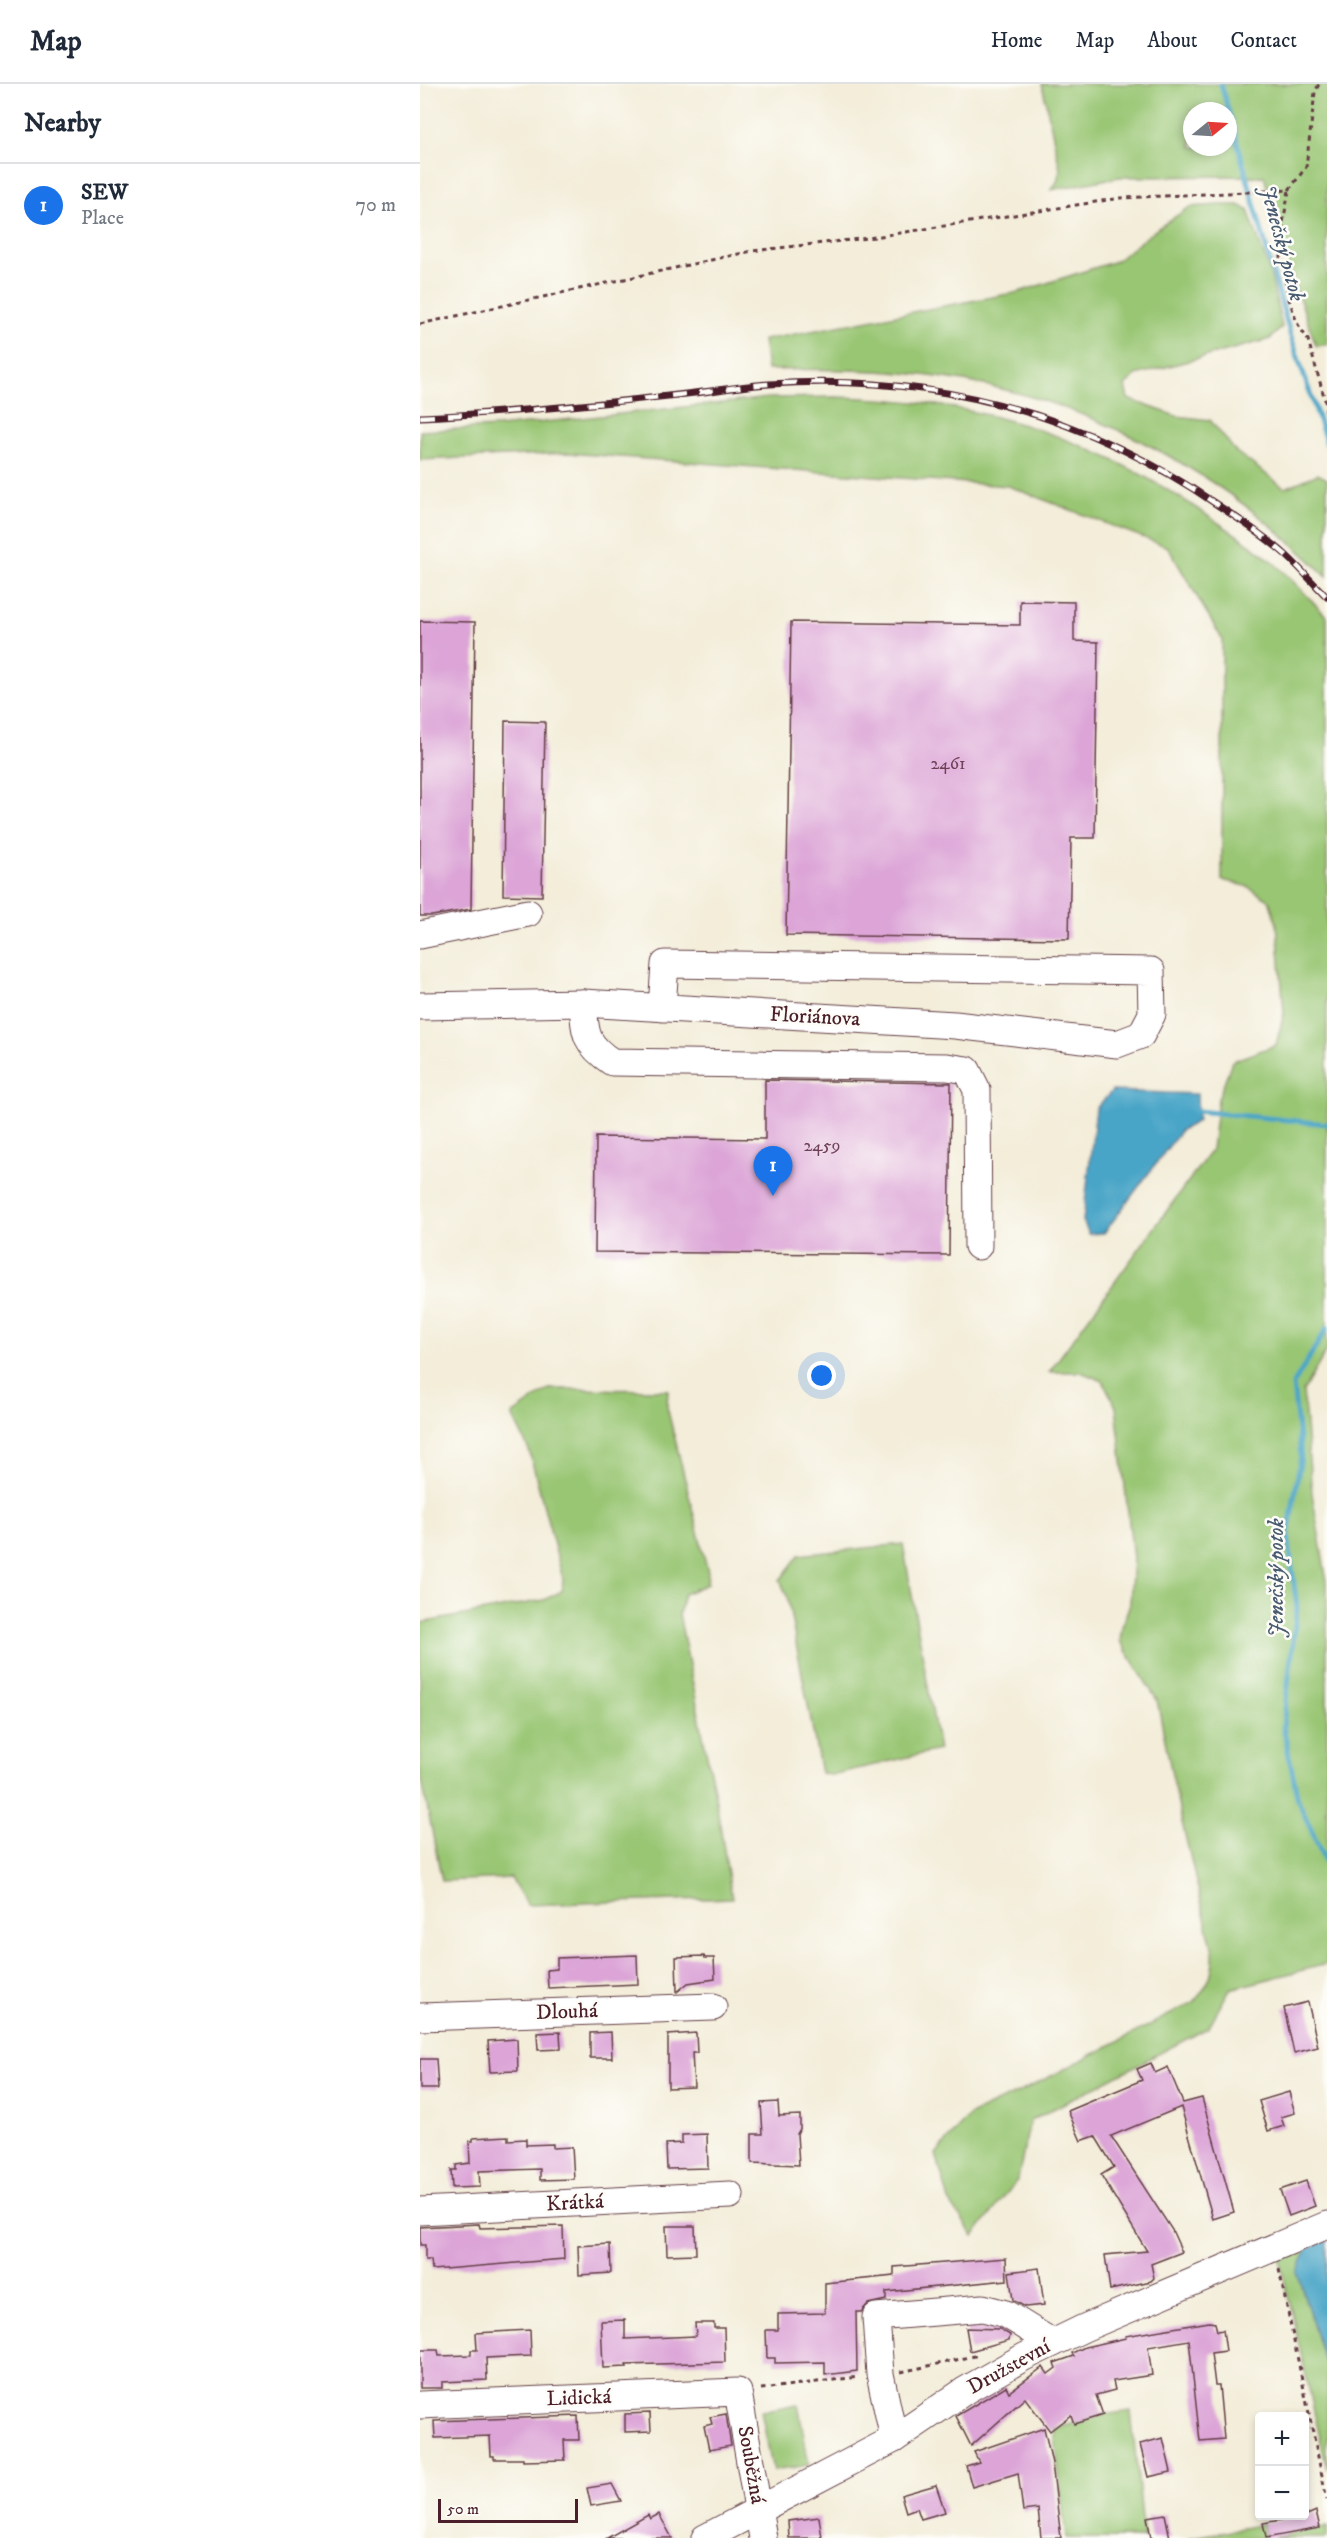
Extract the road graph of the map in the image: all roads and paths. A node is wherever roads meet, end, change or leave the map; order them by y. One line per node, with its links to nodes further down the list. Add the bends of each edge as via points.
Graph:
1 (1319, 84): 2 (path, via 1306,167)
2 (1289, 190): 3 (path, via 1121,198 868,238 752,251); 4 (path, via 1281,257 1288,296 1308,340 1325,400)
3 (420, 324)
4 (1327, 422)
5 (528, 913): 6 (street)
6 (420, 935)
7 (583, 1003): 8 (street, Floriánova); 9 (street, Floriánova); 10 (street, via 585,1030 595,1050 612,1062 967,1070 977,1090)
8 (420, 1006)
9 (662, 1008): 9 (street, Floriánova, via 955,1025 1117,1044 1141,1035 1152,1014 1151,971 665,964)
10 (978, 1246)
11 (713, 2007): 12 (street, Dlouhá)
12 (420, 2017)
13 (730, 2195): 14 (street, Krátká)
14 (420, 2211)
15 (1327, 2225): 16 (street, Družstevní)
16 (1274, 2247): 17 (street, Družstevní); 21 (path)
17 (1053, 2343): 20 (street, Družstevní, via 966,2390); 20 (street, via 1006,2314 983,2308 876,2317 880,2374)
18 (738, 2392): 19 (street, Lidická); 22 (street, Souběžná)
19 (420, 2405)
20 (894, 2439): 22 (street, Družstevní)
21 (1327, 2500)
22 (759, 2510): 23 (street, Družstevní); 24 (street, Souběžná)
23 (705, 2538)
24 (763, 2538)

